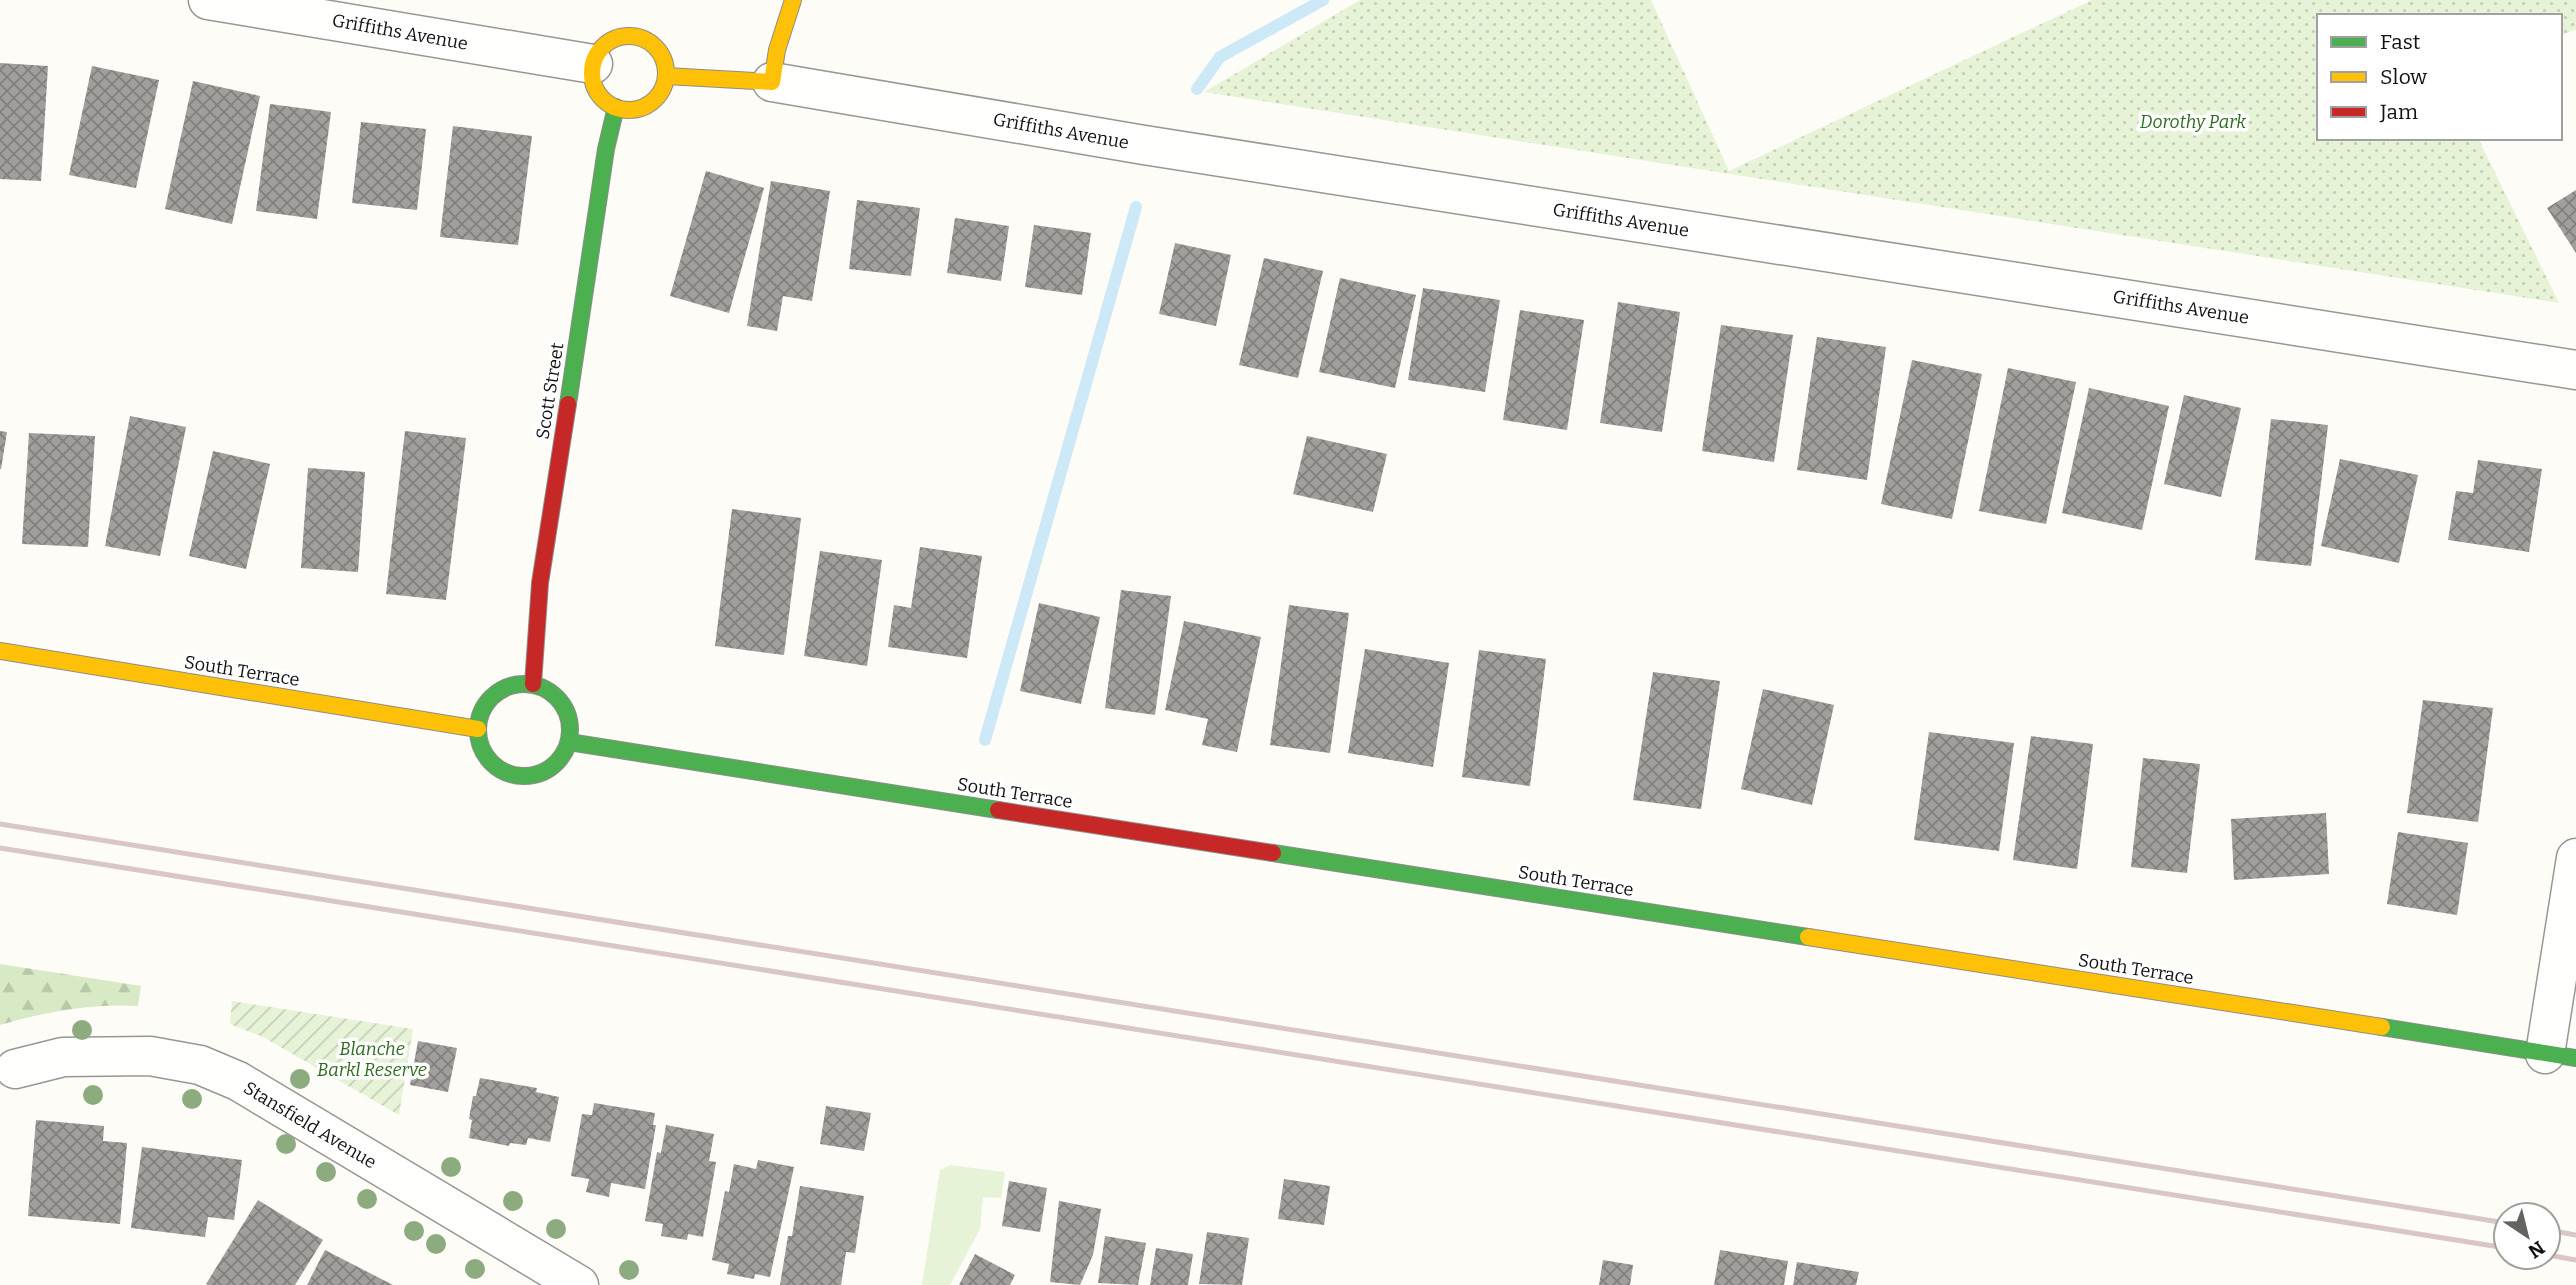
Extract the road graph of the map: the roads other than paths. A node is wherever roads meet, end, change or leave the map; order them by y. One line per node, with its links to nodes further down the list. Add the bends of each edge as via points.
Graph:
1 (208, 0): 3 (street, Griffiths Avenue)
2 (793, 0): 5 (street)
3 (593, 64): 4 (street, via 609,41 634,36 653,44 662,56); 6 (street, via 592,78 601,98)
4 (666, 76): 5 (street, Griffiths Avenue); 6 (street, via 653,100 635,109)
5 (772, 82): 7 (street, Griffiths Avenue, via 1158,148)
6 (616, 107): 9 (street, Scott Street, via 540,583)
7 (2576, 370)
8 (0, 651): 10 (street, South Terrace)
9 (533, 684): 10 (street, via 501,689 489,699); 11 (street, via 559,699 567,712)
10 (478, 729): 11 (street, via 486,757 510,774 540,773 563,755)
11 (569, 742): 13 (street, South Terrace)
12 (2576, 858): 13 (street)
13 (2560, 1056)
14 (5, 1074): 15 (street, Stansfield Avenue, via 63,1057 150,1056 200,1065 238,1080)
15 (579, 1285)

